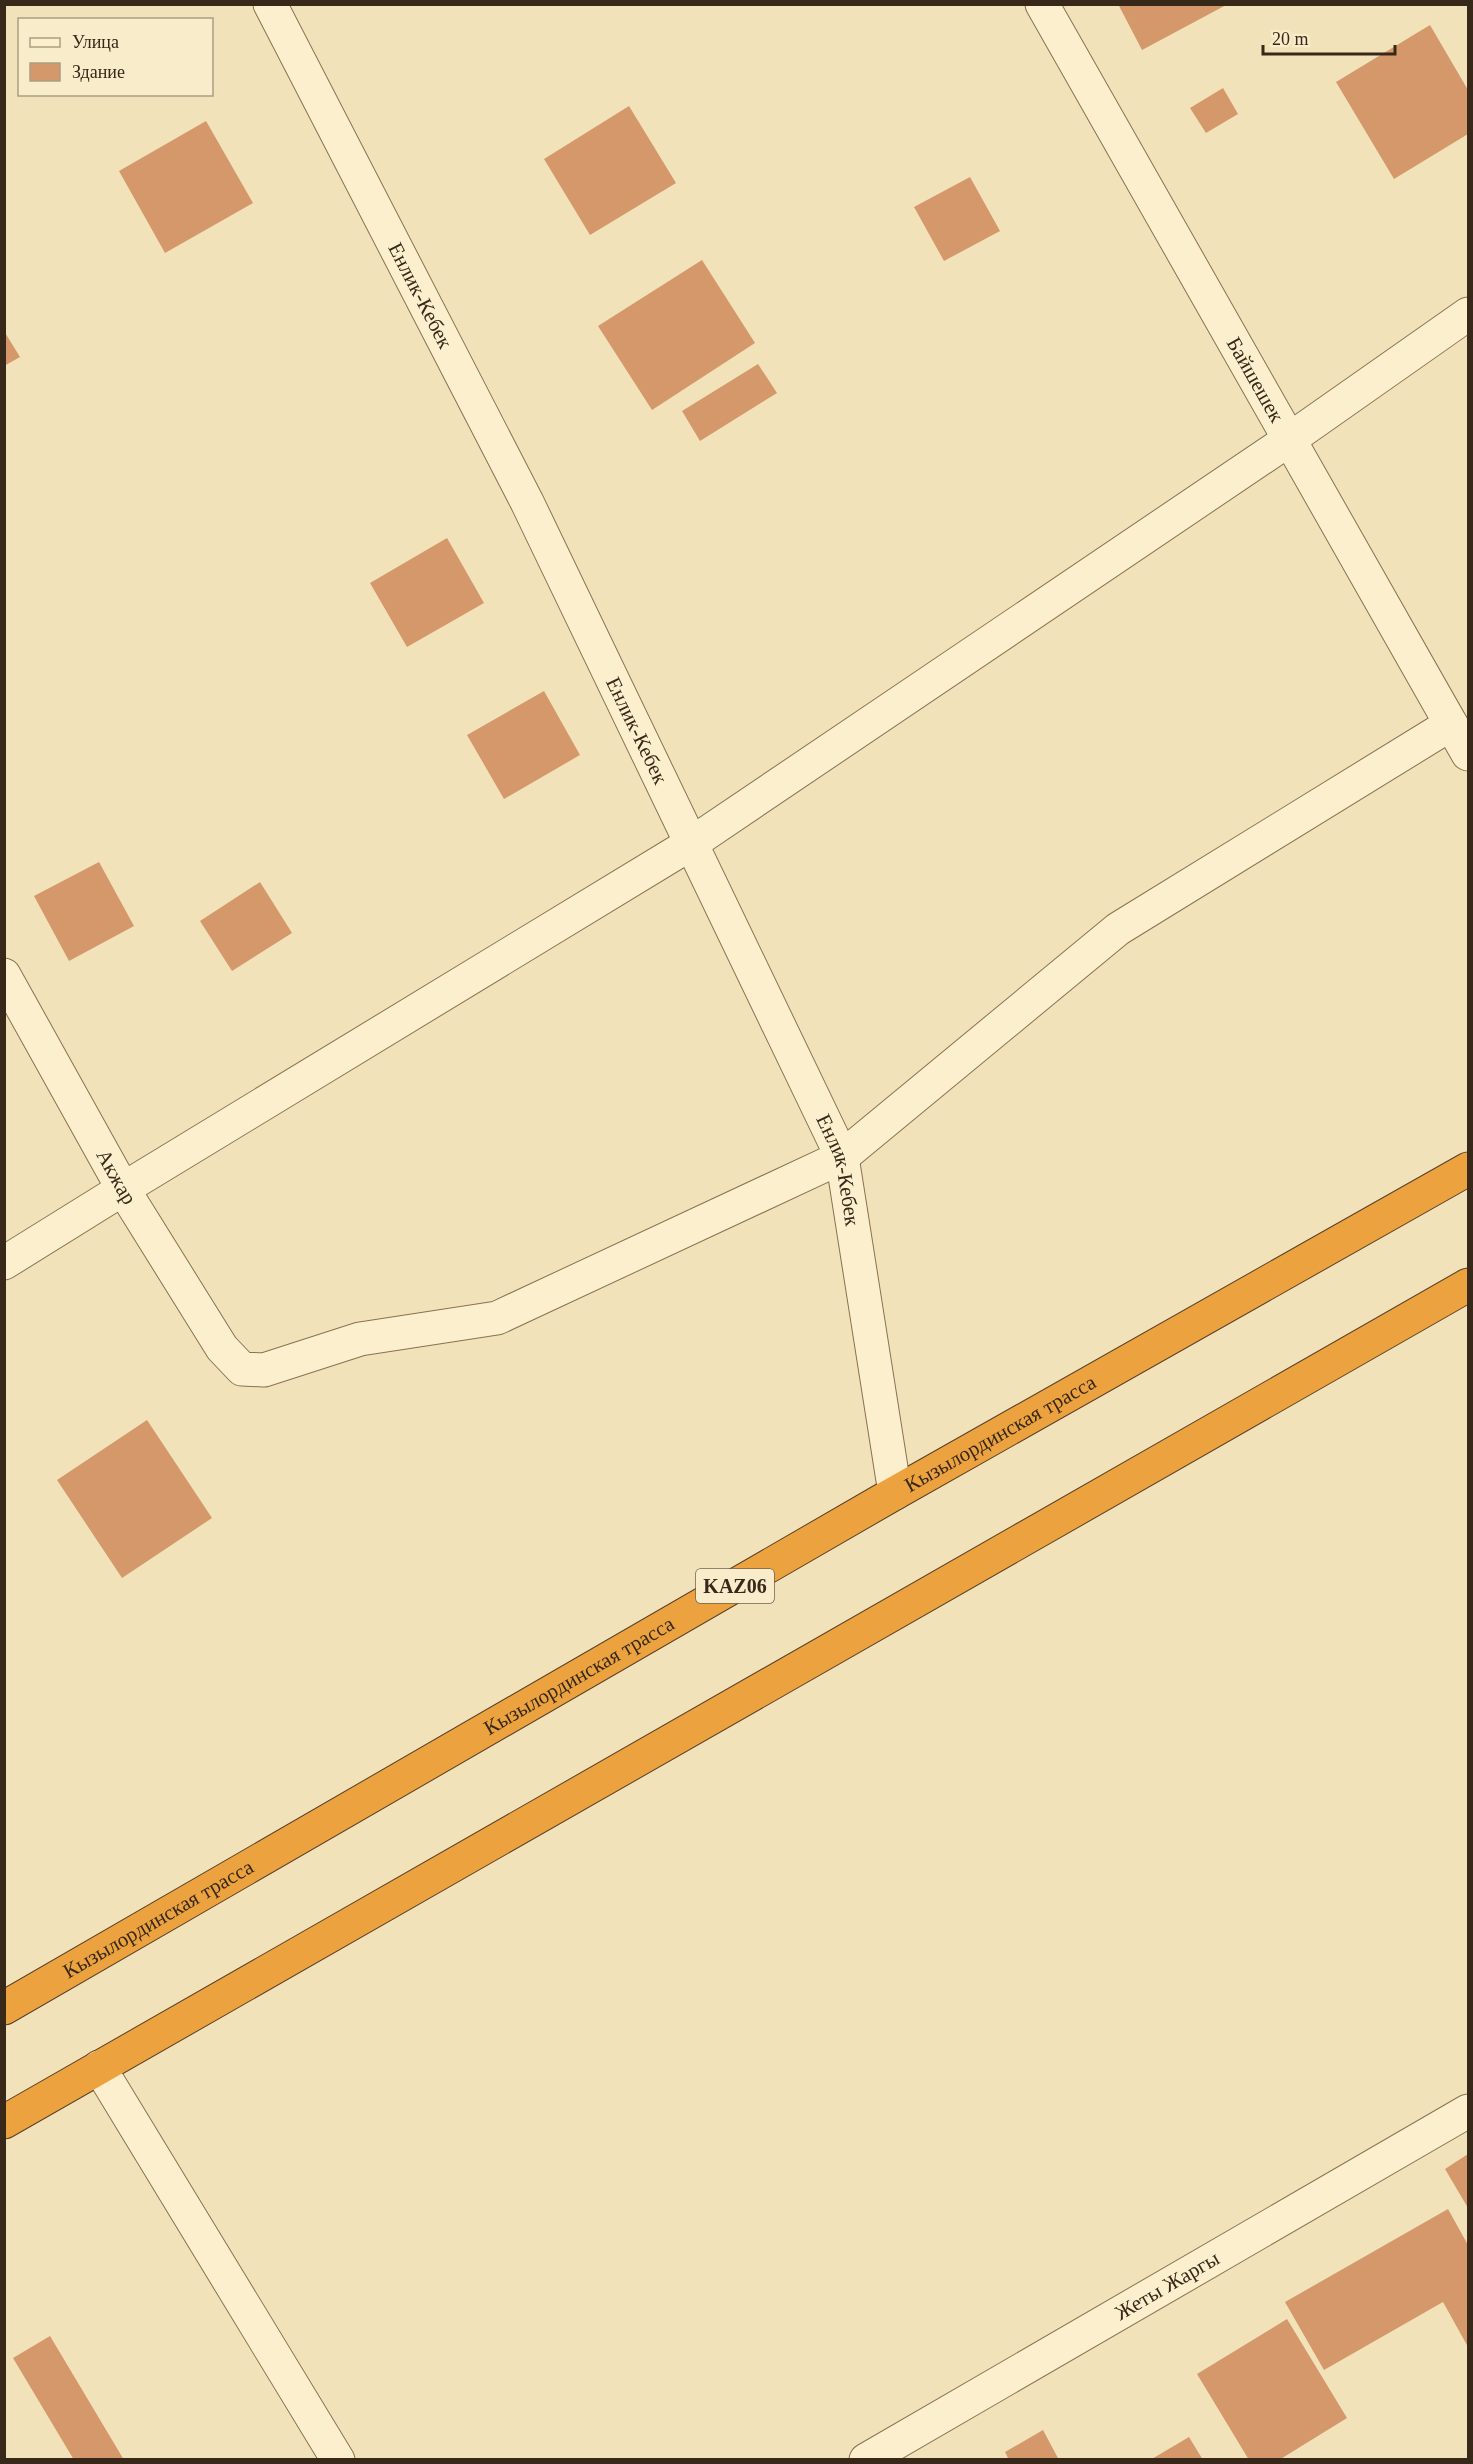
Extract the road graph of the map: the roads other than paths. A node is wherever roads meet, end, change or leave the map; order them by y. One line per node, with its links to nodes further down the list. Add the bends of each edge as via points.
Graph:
1 (270, 4): 7 (street, Енлик-Кебек, via 527,502)
2 (1042, 4): 4 (street, Байшешек)
3 (1468, 314): 4 (street)
4 (1290, 439): 5 (street, Байшешек); 7 (street)
5 (1451, 724): 6 (street, Байшешек); 9 (street, via 1118,929)
6 (1468, 754)
7 (693, 843): 9 (street, Енлик-Кебек); 11 (street)
8 (4, 975): 11 (street, Акжар)
9 (842, 1157): 11 (street, Акжар, via 497,1318 360,1339 264,1370 242,1369 222,1348); 14 (street, Енлик-Кебек)
10 (1468, 1169): 14 (highway, Кызылординская трасса / KАZ06)
11 (123, 1188): 12 (street)
12 (4, 1263)
13 (1468, 1285): 16 (highway)
14 (895, 1493): 15 (highway, Кызылординская трасса / KАZ06)
15 (4, 2008)
16 (99, 2067): 18 (highway); 19 (street)
17 (1468, 2111): 20 (street, Жеты Жаргы)
18 (4, 2122)
19 (338, 2460)
20 (866, 2460)

